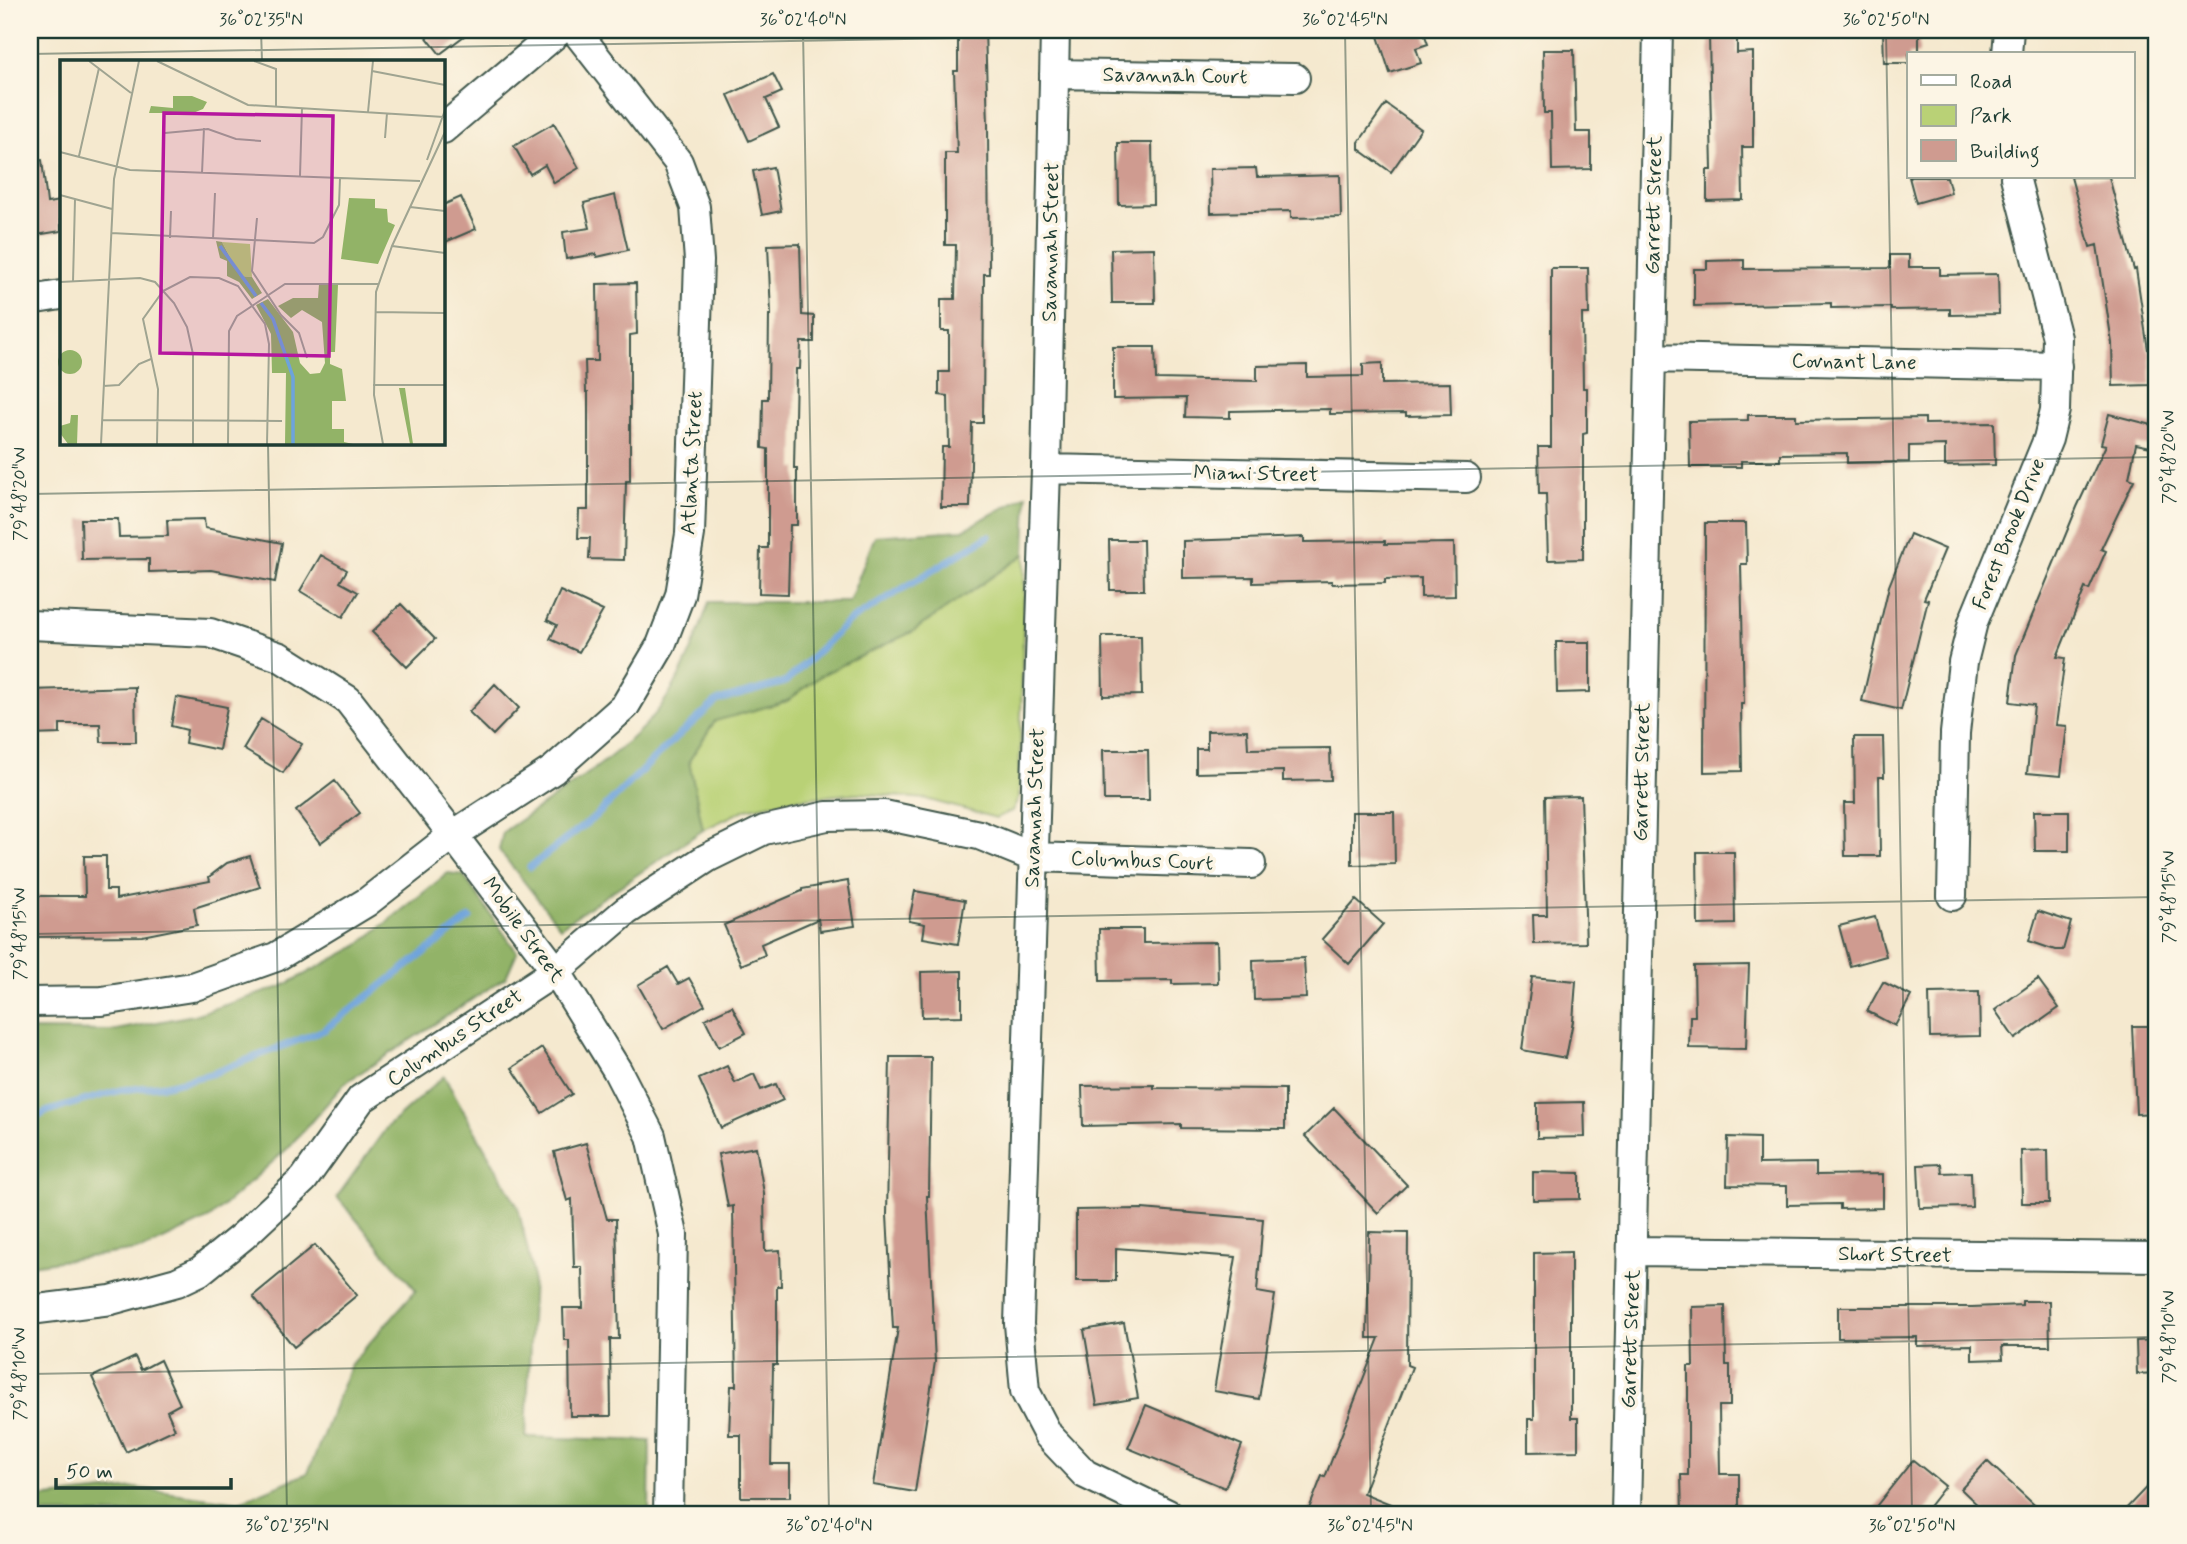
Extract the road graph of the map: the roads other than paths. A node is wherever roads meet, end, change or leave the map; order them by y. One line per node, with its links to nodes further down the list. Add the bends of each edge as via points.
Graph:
1 (560, 30): 9 (street)
2 (575, 30): 18 (street, Atlanta Street, via 678,162 695,207 699,261 690,534 680,595 661,645 625,706 553,771)
3 (1055, 30): 7 (street, Savannah Street)
4 (1658, 30): 13 (street, Garrett Street)
5 (2009, 30): 6 (street)
6 (2007, 52)
7 (1054, 74): 8 (street, Savannah Court); 15 (street, Savannah Street)
8 (1295, 78)
9 (444, 128)
10 (2015, 178): 14 (street, Forest Brook Drive, via 2057,338)
11 (60, 295): 12 (street)
12 (30, 300)
13 (1651, 358): 14 (street, Covnant Lane); 24 (street, Garrett Street)
14 (2057, 366): 21 (street, Forest Brook Drive, via 2048,439 1973,622 1963,662 1955,733)
15 (1046, 469): 16 (street, Miami Street); 19 (street, Savannah Street)
16 (1466, 478)
17 (30, 625): 18 (street, Mobile Street, via 210,633 280,657 348,700)
18 (453, 835): 22 (street, Mobile Street); 23 (street, Atlanta Street, via 367,902 276,957 192,987 102,1001)
19 (1033, 858): 20 (street, Columbus Court); 22 (street, Columbus Street, via 979,835 884,815 827,816 764,830 707,858 626,911); 28 (street, Savannah Street, via 1019,1324 1025,1391 1048,1435 1085,1474)
20 (1251, 864)
21 (1952, 896)
22 (555, 971): 26 (street, Columbus Street, via 361,1099 304,1179 200,1271 111,1300); 27 (street, Mobile Street, via 617,1070 651,1136 673,1234)
23 (30, 1002)
24 (1633, 1251): 25 (street, Short Street); 29 (street, Garrett Street)
25 (2157, 1257)
26 (30, 1310)
27 (668, 1514)
28 (1168, 1514)
29 (1626, 1514)

